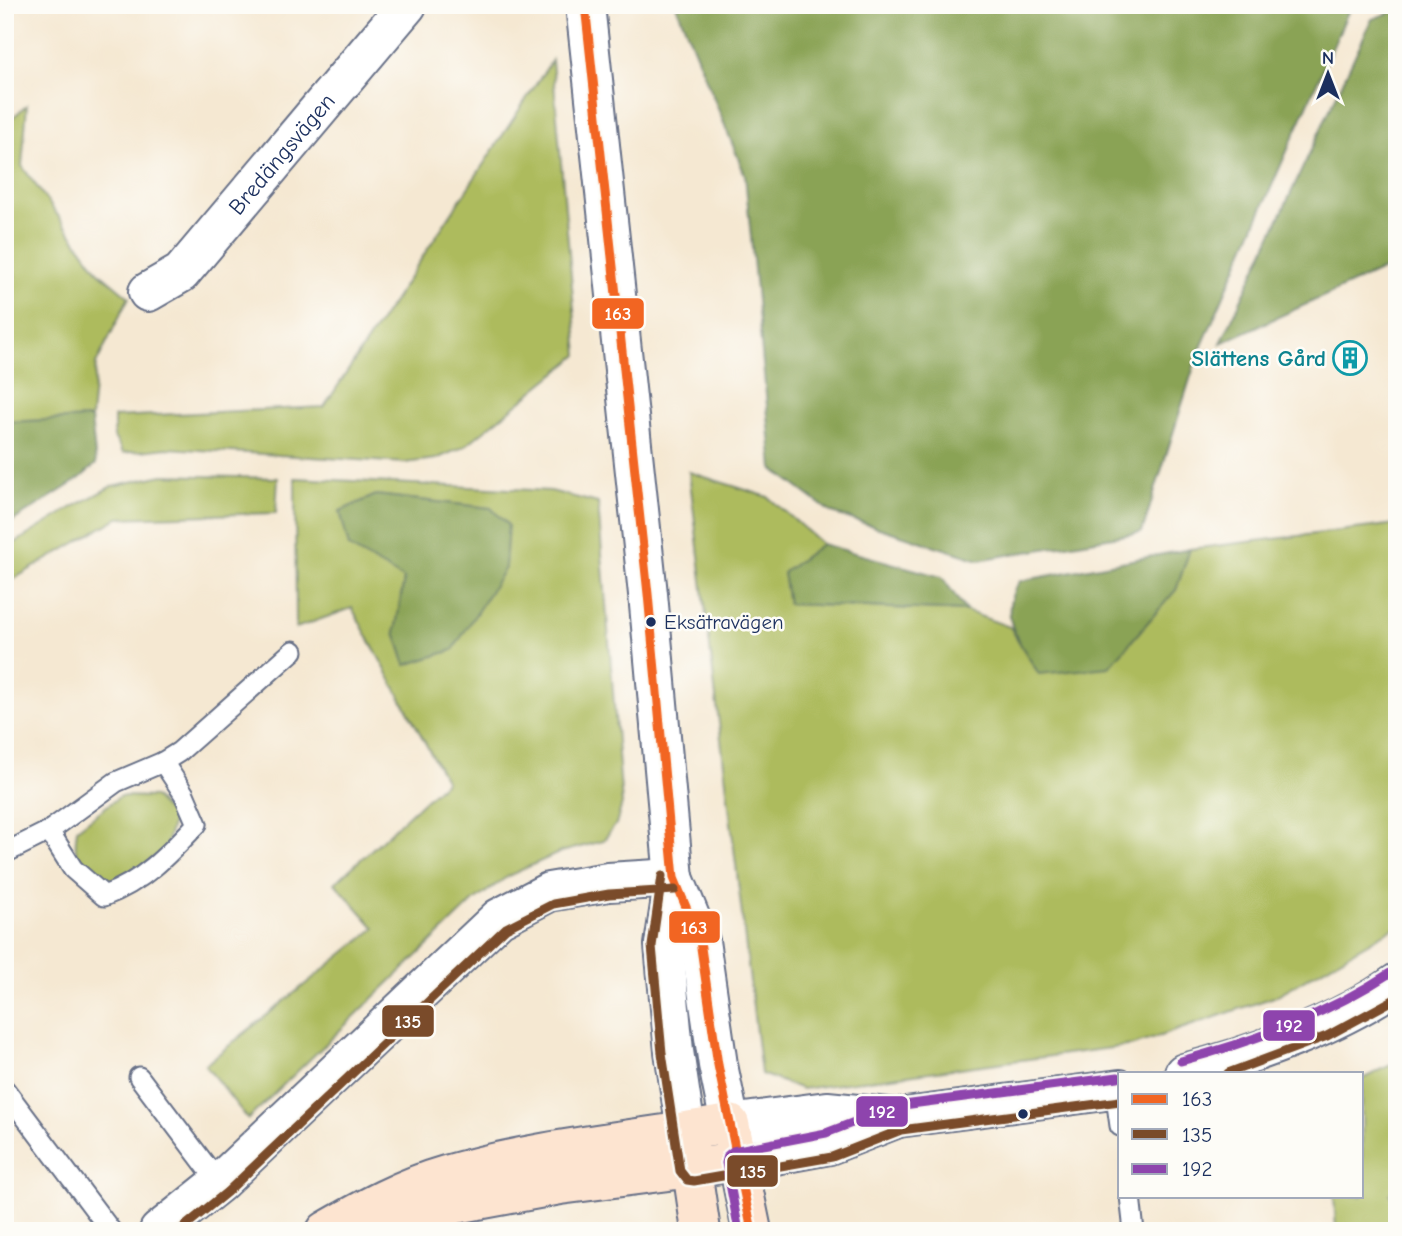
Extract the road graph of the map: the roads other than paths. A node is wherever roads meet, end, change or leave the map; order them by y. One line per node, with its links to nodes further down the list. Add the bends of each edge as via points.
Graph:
1 (407, 5): 3 (street, Bredängsvägen, via 181,273)
2 (585, 5): 8 (street)
3 (148, 292)
4 (293, 651): 5 (lane)
5 (163, 762): 6 (lane, via 116,782); 6 (lane, via 197,824 169,855 128,887 104,896 73,869)
6 (50, 831): 7 (lane)
7 (5, 853)
8 (674, 878): 15 (street, via 700,941); 16 (street, via 664,945); 19 (street, via 548,892 499,918)
9 (1397, 983): 10 (street, via 1306,1032)
10 (1188, 1072)
11 (139, 1077): 19 (lane)
12 (5, 1090): 21 (lane)
13 (1118, 1102): 14 (street)
14 (898, 1118): 15 (street, via 827,1111); 17 (street, via 829,1145)
15 (730, 1124): 16 (main road); 17 (main road)
16 (686, 1131): 18 (main road); 23 (main road, via 536,1153 444,1175 372,1204)
17 (738, 1162): 18 (main road); 26 (main road)
18 (692, 1169): 24 (main road, via 456,1203); 25 (main road)
19 (219, 1183): 22 (street)
20 (1129, 1198): 27 (lane)
21 (111, 1231)
22 (159, 1231)
23 (326, 1231)
24 (383, 1231)
25 (701, 1231)
26 (752, 1231)
27 (1134, 1231)

